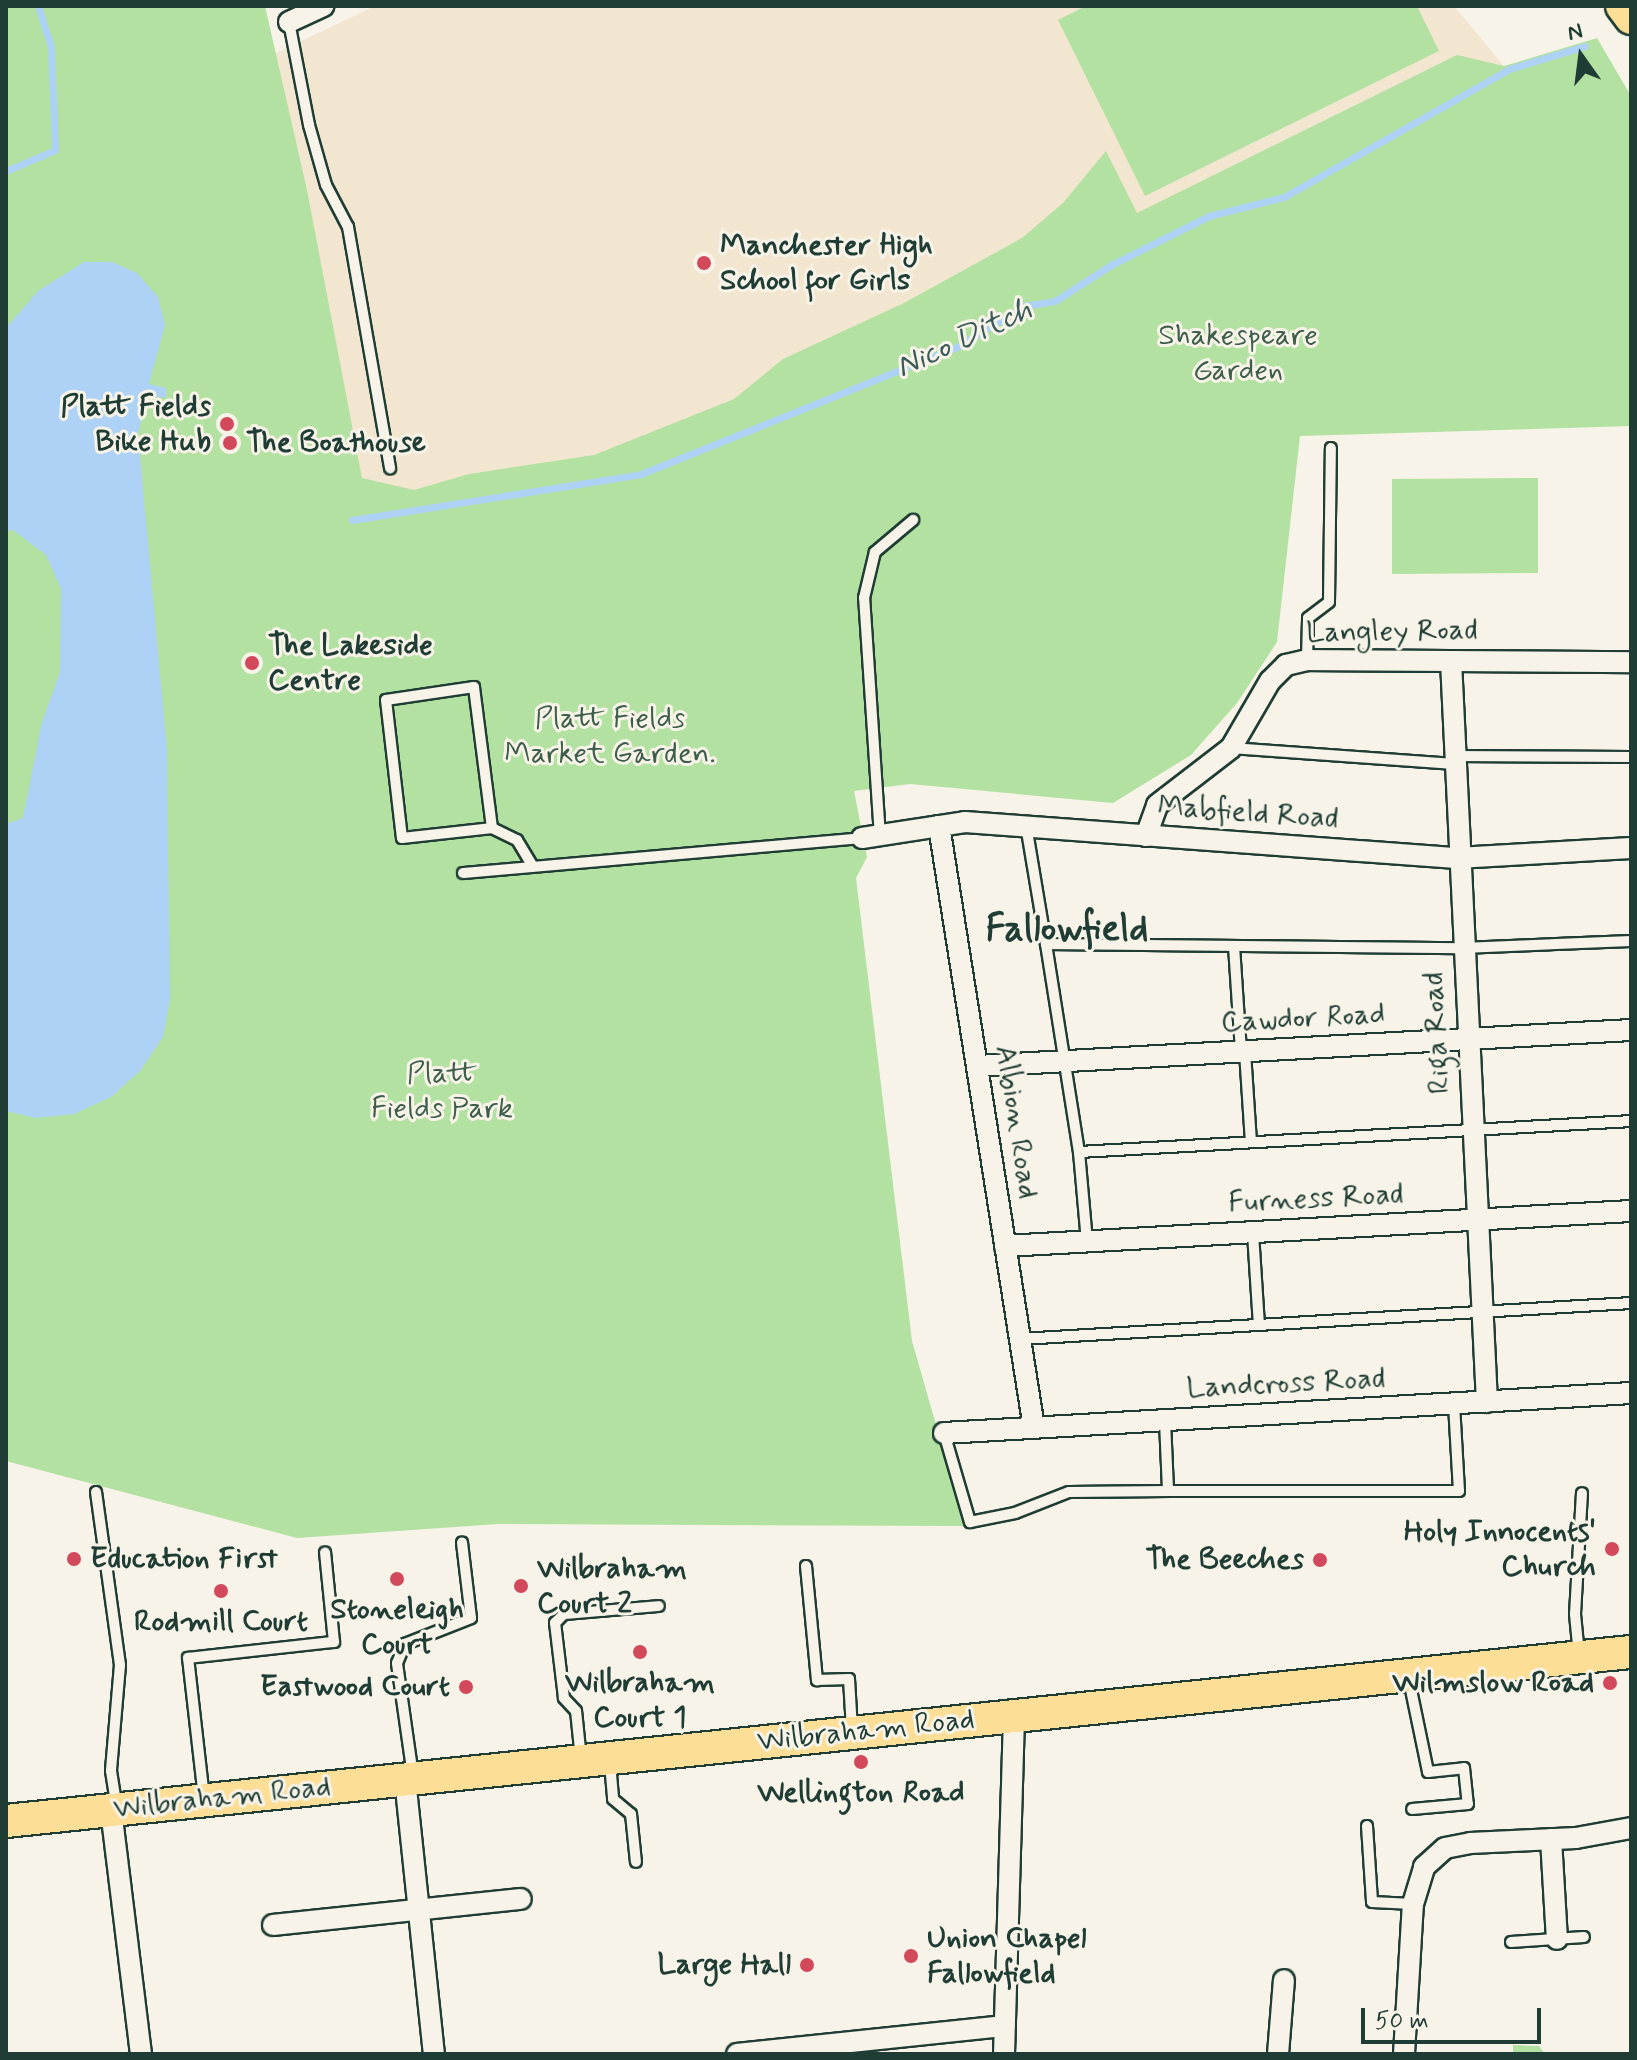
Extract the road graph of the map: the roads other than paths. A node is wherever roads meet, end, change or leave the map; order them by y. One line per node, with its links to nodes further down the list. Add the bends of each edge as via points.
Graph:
1 (324, 6): 2 (street)
2 (289, 22): 4 (lane, via 326,185 348,227)
3 (1331, 448): 6 (lane, via 1329,602 1308,618)
4 (390, 468)
5 (913, 520): 16 (lane, via 875,552 864,598)
6 (1307, 660): 7 (street, Langley Road); 9 (street, Langley Road, via 1286,665 1270,681)
7 (1451, 661): 8 (street, Langley Road); 11 (street, Riga Road)
8 (1631, 662)
9 (1231, 748): 11 (lane); 15 (street, Langley Road, via 1157,805)
10 (1631, 757): 11 (lane)
11 (1454, 760): 18 (street, Riga Road)
12 (1026, 825): 13 (street, Mabfield Road); 15 (street, Mabfield Road); 22 (lane)
13 (939, 826): 16 (street, Mabfield Road); 29 (street, Albion Road)
14 (492, 828): 14 (lane, via 402,838 386,700 474,687); 19 (lane, via 517,840)
15 (1146, 836): 18 (street, Mabfield Road)
16 (871, 838): 19 (lane)
17 (1631, 848): 18 (street, Mabfield Road)
18 (1457, 858): 24 (street, Riga Road)
19 (533, 867): 20 (lane)
20 (463, 873)
21 (1631, 941): 24 (lane)
22 (1046, 944): 23 (lane); 28 (lane)
23 (1234, 946): 24 (lane); 27 (lane)
24 (1462, 948): 26 (street, Riga Road)
25 (1631, 1030): 26 (street, Cawdor Road)
26 (1467, 1040): 27 (street, Cawdor Road); 31 (street, Riga Road)
27 (1243, 1052): 28 (street, Cawdor Road); 32 (lane)
28 (1063, 1061): 29 (street, Cawdor Road); 33 (lane)
29 (977, 1066): 38 (street, Albion Road)
30 (1631, 1121): 31 (lane)
31 (1472, 1131): 32 (lane); 35 (street, Riga Road)
32 (1251, 1142): 33 (lane)
33 (1079, 1152): 37 (lane)
34 (1631, 1211): 35 (street, Furness Road)
35 (1477, 1220): 36 (street, Furness Road); 40 (street, Riga Road)
36 (1253, 1233): 37 (street, Furness Road); 41 (lane)
37 (1087, 1242): 38 (street, Furness Road)
38 (1005, 1246): 42 (street, Albion Road)
39 (1631, 1303): 40 (lane)
40 (1482, 1312): 41 (lane); 44 (street, Riga Road)
41 (1259, 1325): 42 (lane)
42 (1020, 1339): 47 (street, Albion Road)
43 (1631, 1393): 44 (street, Landcross Road)
44 (1487, 1402): 45 (street, Landcross Road)
45 (1454, 1404): 46 (street, Landcross Road); 49 (lane, via 1459,1491)
46 (1165, 1421): 47 (street, Landcross Road); 49 (lane)
47 (1034, 1428): 48 (street, Landcross Road)
48 (944, 1433): 49 (lane, via 970,1522 1015,1513 1069,1492)
49 (1168, 1491)
50 (96, 1492): 65 (lane, via 120,1665 111,1771)
51 (1582, 1493): 57 (lane, via 1575,1614)
52 (462, 1543): 62 (lane, via 471,1618 405,1644 397,1663)
53 (325, 1552): 63 (lane, via 334,1642 188,1658)
54 (806, 1566): 60 (lane, via 817,1680 849,1679)
55 (659, 1606): 61 (lane, via 564,1614 555,1623 564,1698 576,1711)
56 (1631, 1652): 57 (highway, Wilbraham Road)
57 (1580, 1657): 58 (highway, Wilbraham Road)
58 (1409, 1674): 59 (highway, Wilbraham Road); 64 (lane, via 1428,1772 1464,1768 1468,1804)
59 (1014, 1715): 60 (highway, Wilbraham Road); 79 (street)
60 (853, 1732): 61 (highway, Wilbraham Road)
61 (595, 1759): 62 (highway, Wilbraham Road); 70 (lane, via 613,1799 631,1814)
62 (409, 1778): 63 (highway, Wilbraham Road); 73 (street)
63 (204, 1800): 65 (highway, Wilbraham Road)
64 (1412, 1809)
65 (114, 1810): 66 (highway, Wilbraham Road); 80 (street)
66 (6, 1821)
67 (1367, 1826): 72 (lane, via 1372,1902)
68 (1631, 1828): 69 (street)
69 (1551, 1839): 72 (street, via 1445,1848 1424,1867); 76 (street)
70 (636, 1862)
71 (521, 1899): 73 (street)
72 (1413, 1904): 85 (street)
73 (419, 1910): 74 (street); 81 (street)
74 (273, 1925)
75 (1584, 1937): 76 (lane)
76 (1557, 1939): 77 (lane)
77 (1511, 1942)
78 (1284, 1980): 84 (street)
79 (1005, 2026): 82 (street); 83 (street)
80 (141, 2054)
81 (434, 2054)
82 (737, 2054)
83 (1004, 2054)
84 (1278, 2054)
85 (1404, 2054)

